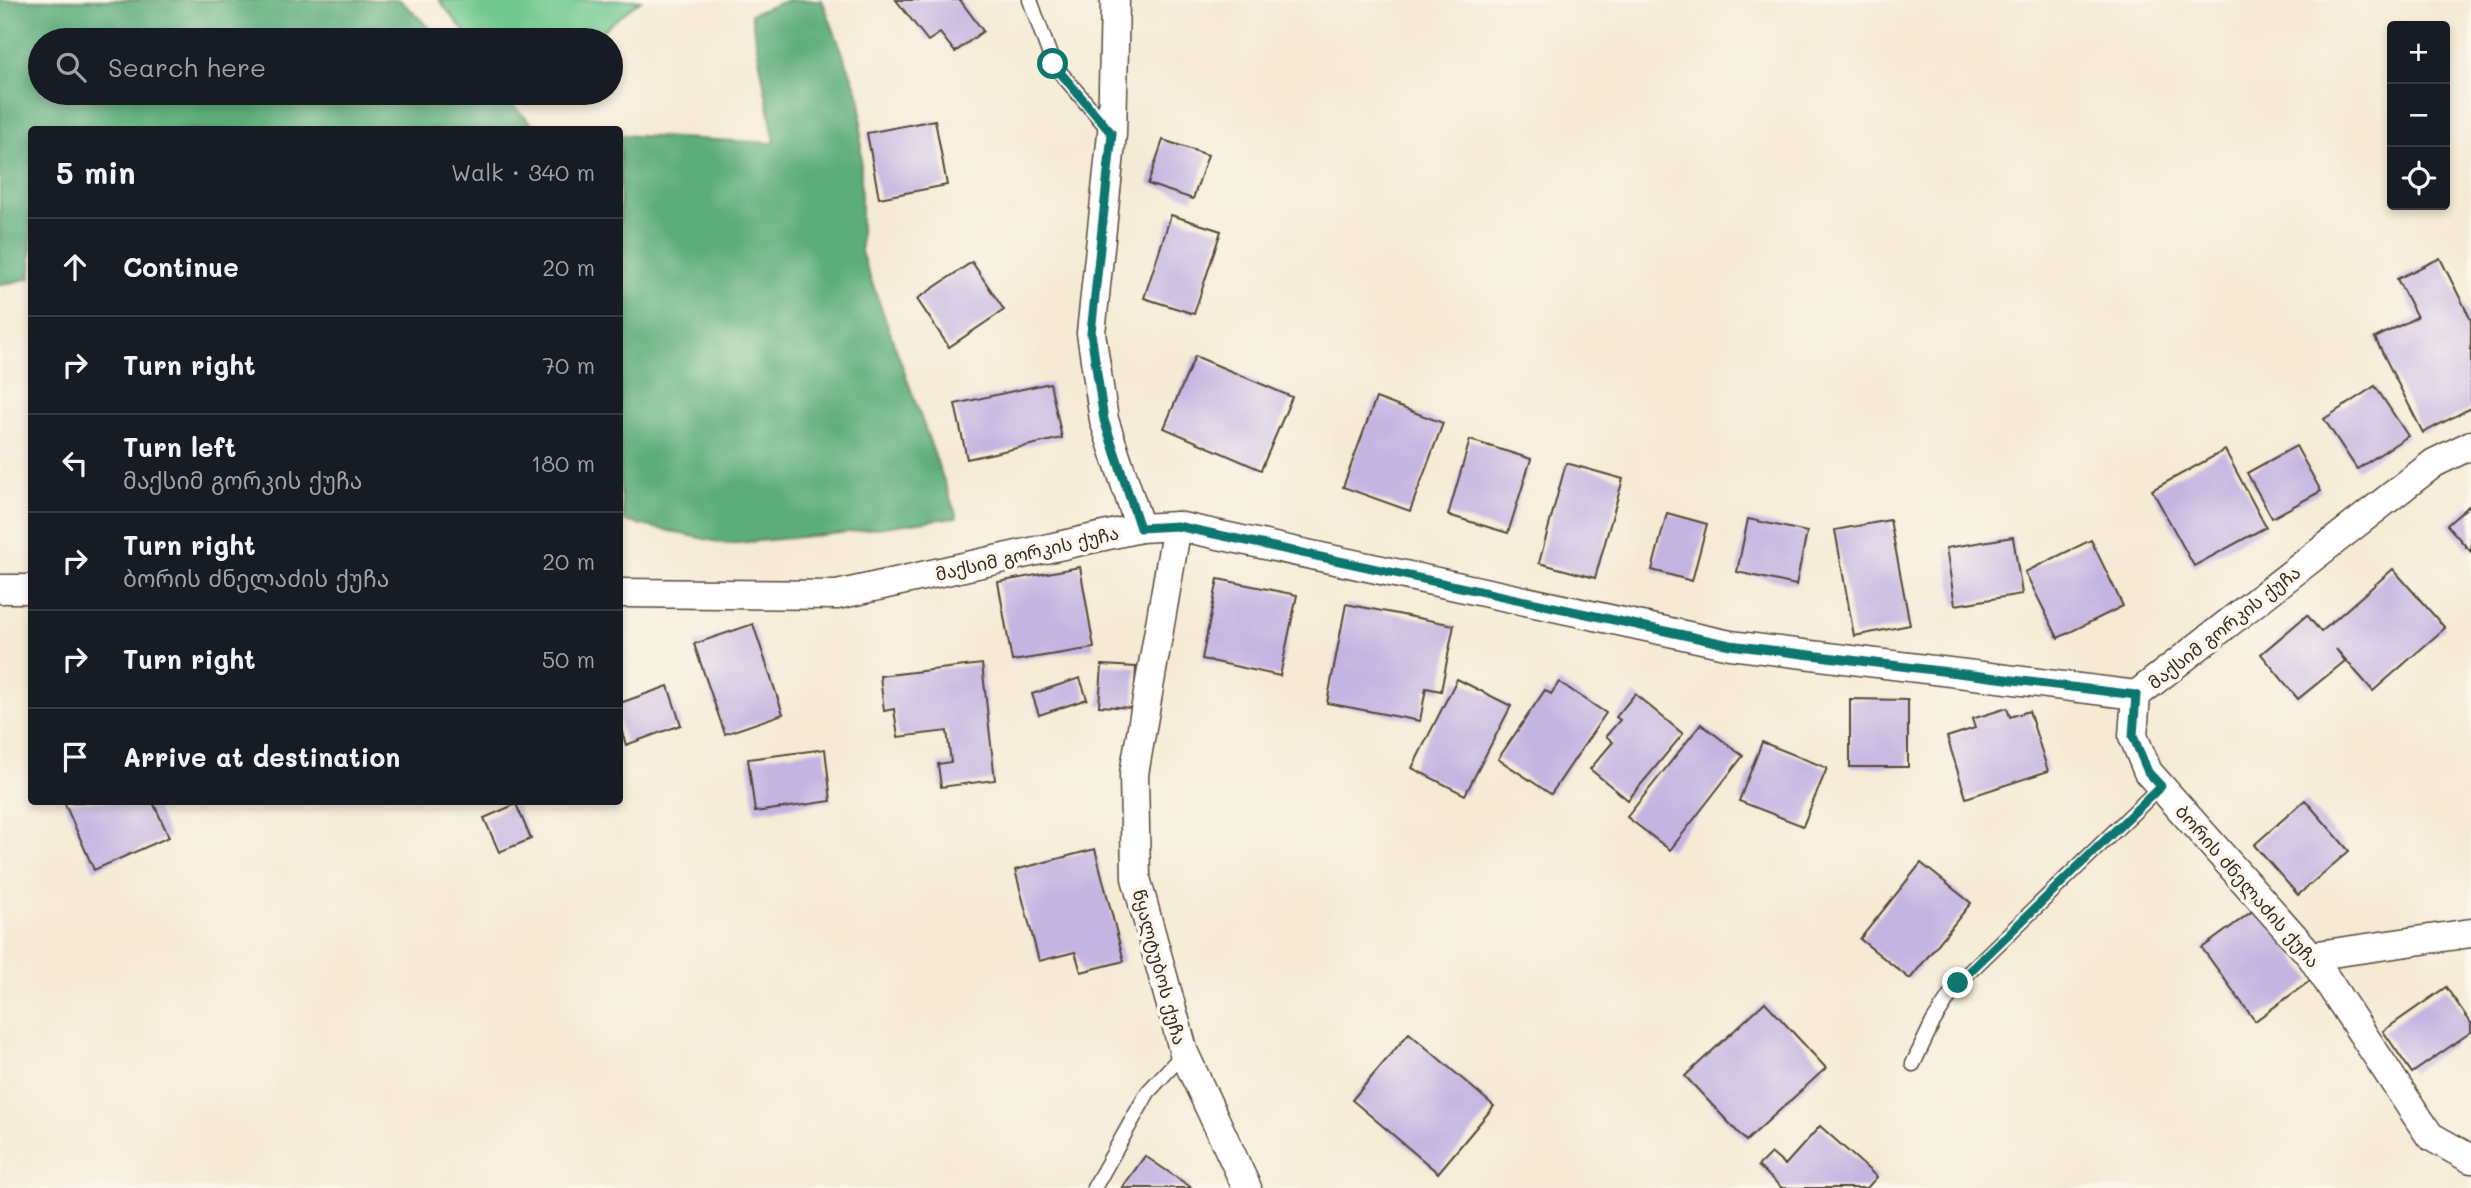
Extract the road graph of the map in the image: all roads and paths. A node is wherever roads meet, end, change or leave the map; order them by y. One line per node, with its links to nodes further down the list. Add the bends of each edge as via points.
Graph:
1 (1030, 0): 3 (lane, via 1053,64)
2 (1115, 0): 3 (street)
3 (1112, 134): 6 (street, via 1091,333 1104,420)
4 (2471, 445): 10 (street, მაქსიმ გორკის ქუჩა, via 2434,463)
5 (1177, 526): 6 (street, მაქსიმ გორკის ქუჩა); 10 (street, მაქსიმ გორკის ქუჩა, via 1730,645); 14 (street, წყალტუბოს ქუჩა, via 1134,774 1136,878)
6 (1140, 528): 9 (street, მაქსიმ გორკის ქუჩა, via 837,595)
7 (0, 589): 8 (street)
8 (28, 589)
9 (623, 593)
10 (2136, 695): 11 (street, ბორის ძნელაძის ქუჩა, via 2133,736 2148,772)
11 (2161, 786): 13 (street, ბორის ძნელაძის ქუჩა); 15 (lane, via 1958,983)
12 (2471, 933): 13 (street)
13 (2311, 956): 16 (street, ბორის ძნელაძის ქუჩა, via 2430,1136)
14 (1184, 1053): 17 (lane, via 1148,1092); 18 (street, წყალტუბოს ქუჩა)
15 (1913, 1064)
16 (2471, 1159)
17 (1094, 1188)
18 (1247, 1188)

